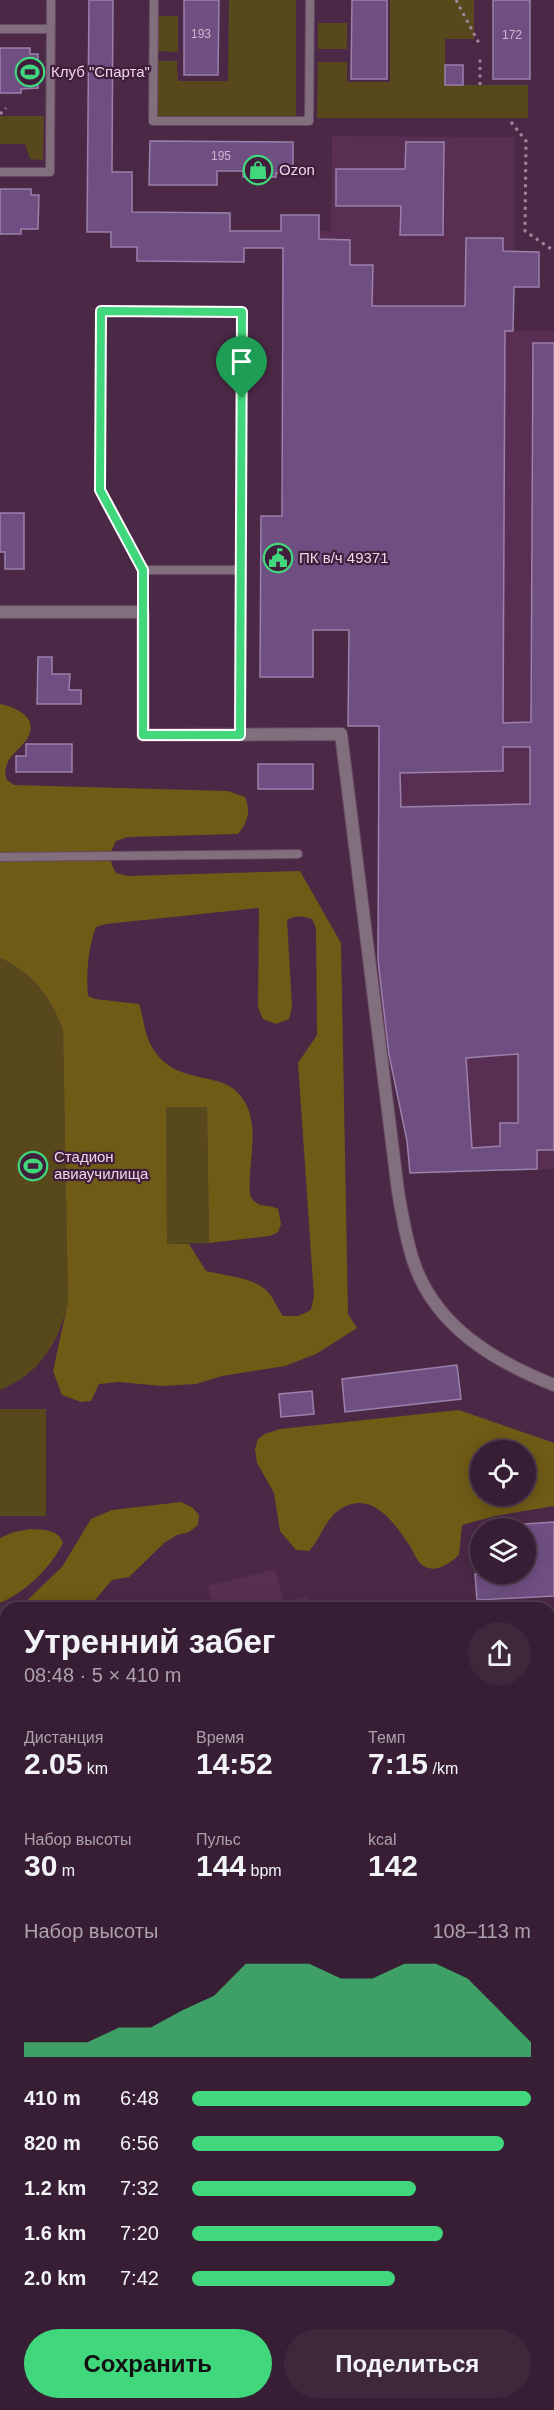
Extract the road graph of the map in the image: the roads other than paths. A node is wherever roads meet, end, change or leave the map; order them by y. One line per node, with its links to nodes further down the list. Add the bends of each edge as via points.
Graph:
1 (51, 0): 5 (lane)
2 (153, 0): 3 (lane, via 153,121 309,121)
3 (310, 0)
4 (0, 29): 5 (lane)
5 (51, 29): 6 (lane, via 50,172)
6 (0, 172)
7 (143, 570): 8 (lane); 8 (lane, via 100,490 101,311 242,312); 10 (lane)
8 (241, 570): 11 (lane)
9 (0, 612): 10 (street)
10 (143, 612): 11 (street, via 143,735)
11 (240, 735): 14 (street, via 341,734 398,1191 414,1265 431,1299 464,1335 486,1353)
12 (297, 854): 13 (lane)
13 (0, 857)
14 (554, 1385)

